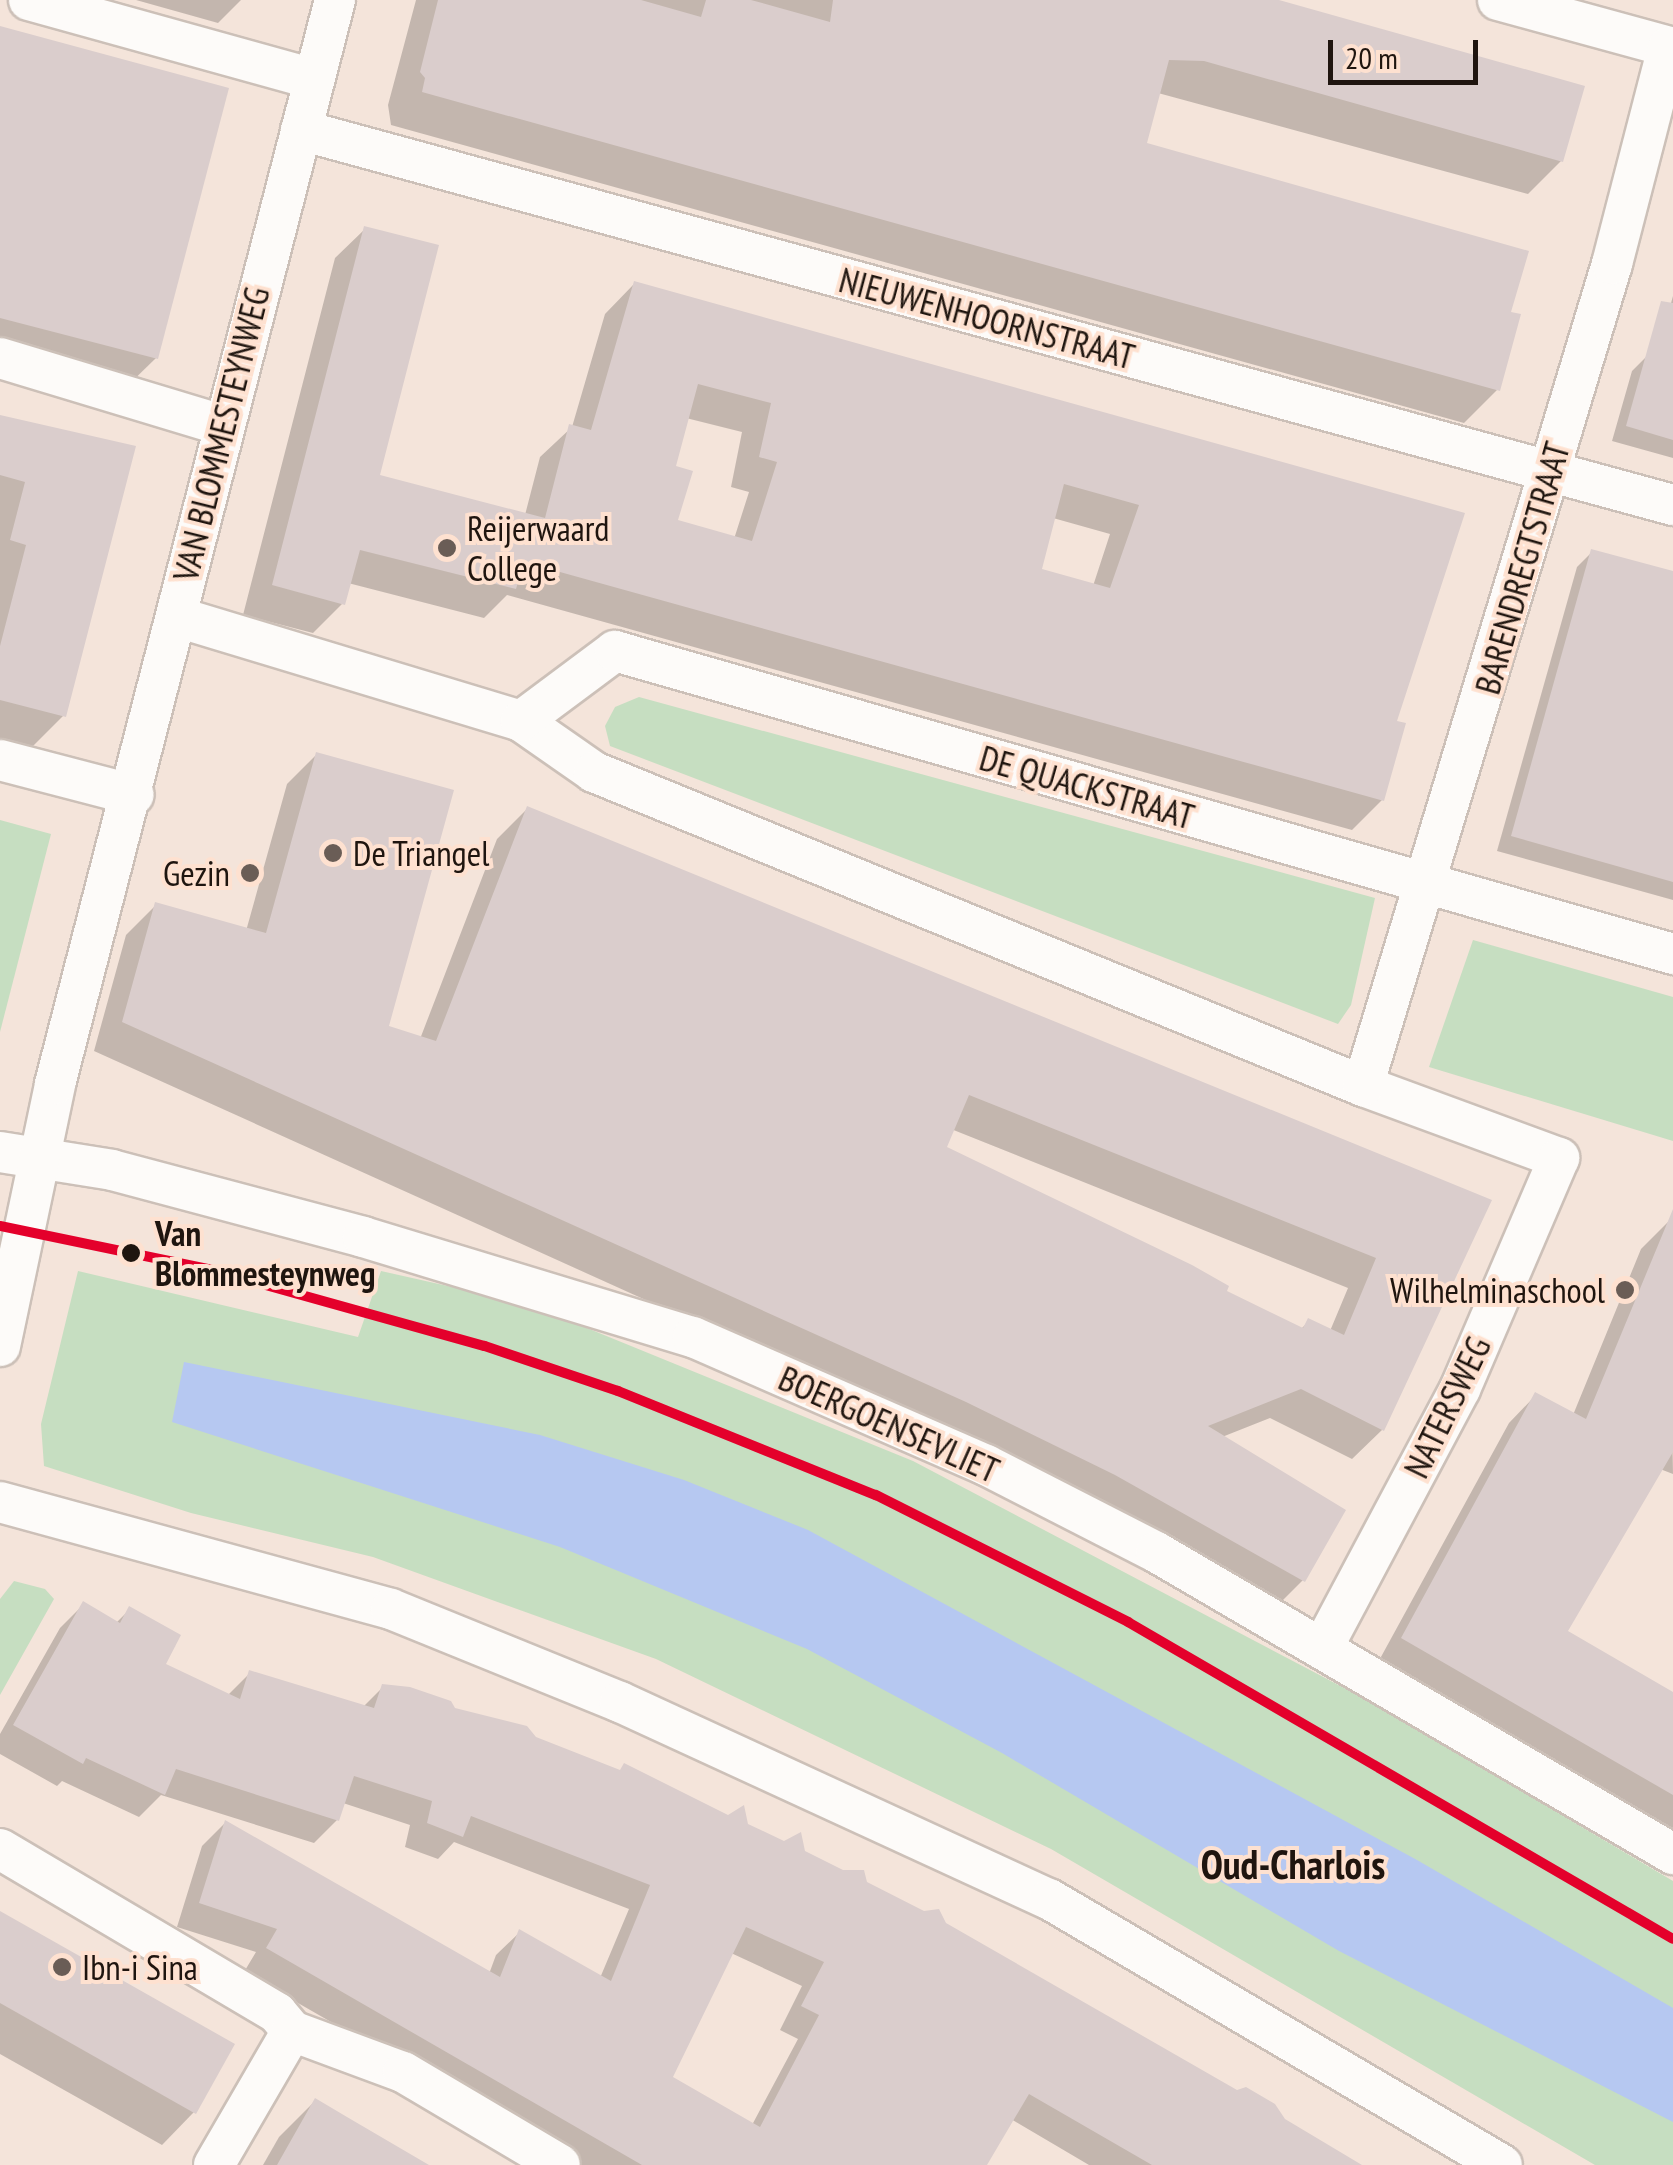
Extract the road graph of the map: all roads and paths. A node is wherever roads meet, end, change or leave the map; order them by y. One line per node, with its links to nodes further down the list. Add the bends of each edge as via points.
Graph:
1 (29, 0): 5 (street)
2 (335, 0): 5 (street, VAN BLOMMESTEYNWEG)
3 (1498, 0): 4 (street)
4 (1670, 48): 9 (street, BARENDREGTSTRAAT)
5 (314, 79): 6 (street, VAN BLOMMESTEYNWEG)
6 (301, 130): 8 (street, VAN BLOMMESTEYNWEG); 9 (street, NIEUWENHOORNSTRAAT)
7 (0, 358): 8 (street)
8 (222, 425): 11 (street, VAN BLOMMESTEYNWEG)
9 (1550, 472): 10 (street, NIEUWENHOORNSTRAAT); 15 (street, BARENDREGTSTRAAT)
10 (1673, 505)
11 (177, 617): 12 (street); 14 (street, VAN BLOMMESTEYNWEG)
12 (521, 720): 15 (street, DE QUACKSTRAAT, via 615,651); 17 (street, via 594,772)
13 (0, 760): 14 (street)
14 (134, 795): 18 (street, VAN BLOMMESTEYNWEG)
15 (1428, 886): 16 (street, DE QUACKSTRAAT); 17 (street, BARENDREGTSTRAAT)
16 (1673, 954)
17 (1363, 1086): 21 (street, NATERSWEG, via 1559,1158 1460,1389)
18 (19, 1156): 19 (street); 21 (street, BOERGOENSEVLIET, via 112,1170 363,1237 693,1337 986,1465 1156,1552)
19 (0, 1346)
20 (0, 1502): 27 (street, via 391,1609 620,1702 1049,1899)
21 (1322, 1649): 23 (street, BOERGOENSEVLIET)
22 (0, 1849): 24 (street, via 277,2013)
23 (1673, 1854)
24 (292, 2030): 25 (street); 26 (street, via 403,2072)
25 (214, 2165)
26 (560, 2165)
27 (1502, 2165)

